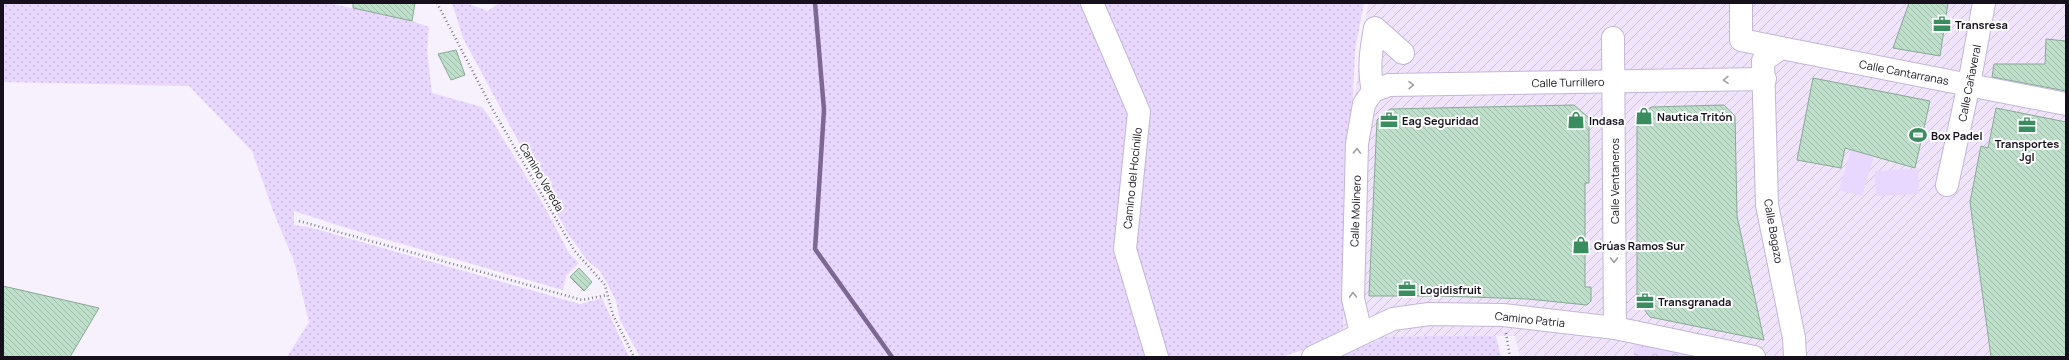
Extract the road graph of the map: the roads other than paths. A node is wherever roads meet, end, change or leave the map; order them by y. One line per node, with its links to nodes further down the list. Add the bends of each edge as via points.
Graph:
1 (1092, 3): 15 (street, Camino del Hocinillo, via 1139,112 1125,249)
2 (1742, 3): 5 (street, Calle Cantarranas, via 1741,40)
3 (1984, 3): 9 (street, Calle Cañaveral)
4 (1613, 38): 8 (street, Calle Ventaneros)
5 (1781, 48): 7 (street, via 1764,62); 9 (street, Calle Cantarranas)
6 (1403, 53): 10 (street, via 1375,28 1369,74)
7 (1765, 80): 8 (street, Calle Turrillero, one-way to 8); 18 (street, Calle Bagazo, via 1767,205 1794,338)
8 (1613, 81): 10 (street, Calle Turrillero, one-way to 8, via 1389,85); 13 (street, Calle Ventaneros, one-way to 13)
9 (1969, 84): 11 (street, Calle Cantarranas); 12 (street, Calle Cañaveral)
10 (1373, 91): 14 (street, Calle Molinero, one-way to 10, via 1353,299 1357,144 1364,104)
11 (2066, 104)
12 (1946, 185)
13 (1615, 328): 14 (street, Camino Patria, via 1503,315 1429,314 1393,319); 17 (street, Camino Patria)
14 (1361, 333): 16 (street, Camino Patria)
15 (1157, 357)
16 (1313, 357)
17 (1754, 357)
18 (1795, 357)

